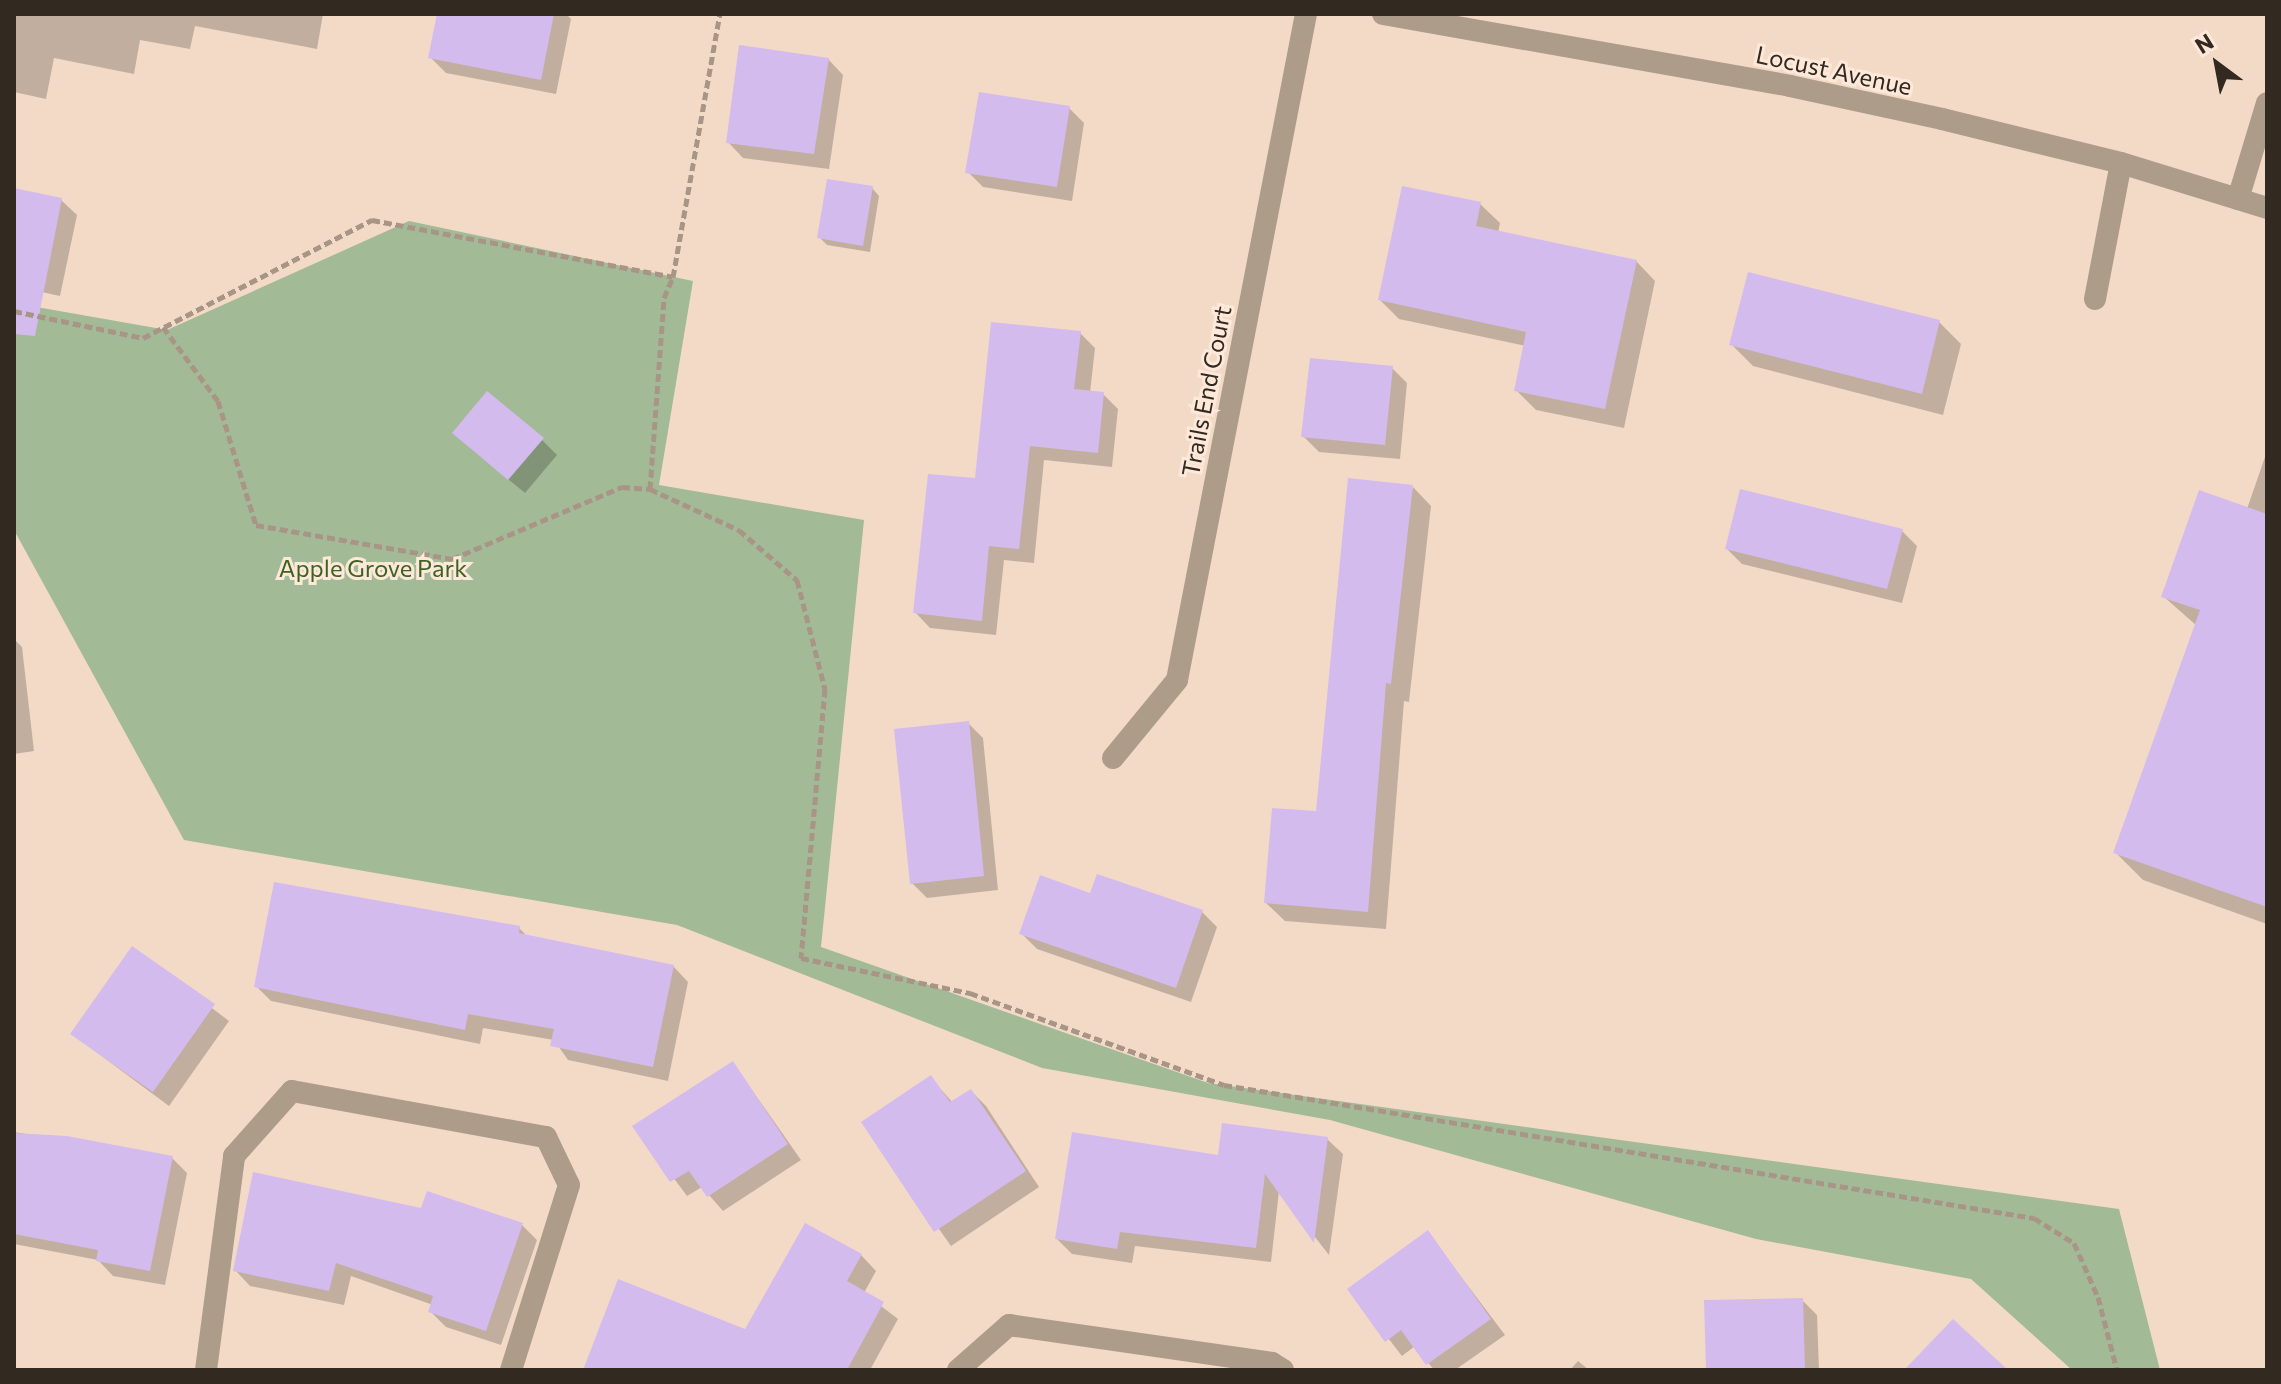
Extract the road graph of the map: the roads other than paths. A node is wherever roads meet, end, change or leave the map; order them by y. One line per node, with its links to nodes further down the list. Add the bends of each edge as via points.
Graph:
1 (1306, 14): 8 (street, Trails End Court, via 1177,680)
2 (1383, 14): 4 (street, Locust Avenue, via 1790,86)
3 (2267, 103): 5 (street)
4 (2121, 163): 5 (street, Locust Avenue); 7 (street)
5 (2238, 199): 6 (street, Locust Avenue)
6 (2267, 208)
7 (2095, 299)
8 (1113, 758)
9 (206, 1370): 10 (street, via 234,1156 292,1091 546,1137 569,1185)
10 (511, 1370)
11 (958, 1370): 12 (street, via 1009,1325 1272,1363)
12 (1283, 1370)

